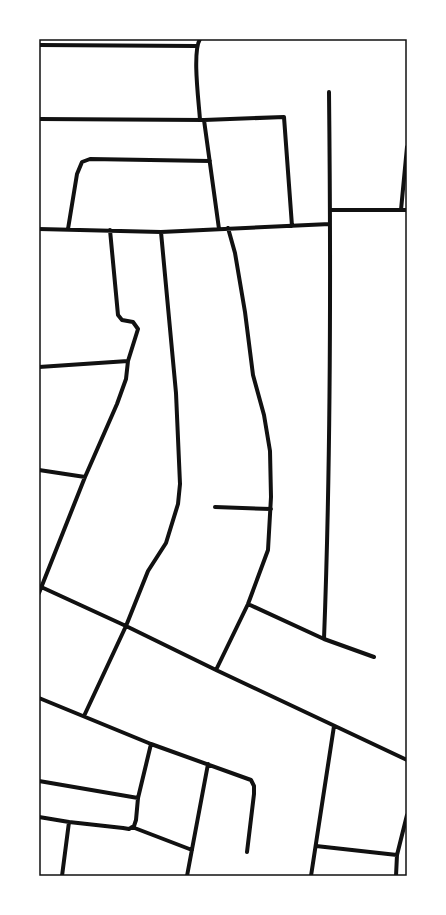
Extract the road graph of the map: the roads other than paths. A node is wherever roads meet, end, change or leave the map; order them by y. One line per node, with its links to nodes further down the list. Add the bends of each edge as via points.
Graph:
1 (200, 39): 3 (street)
2 (39, 45): 3 (street)
3 (196, 46): 6 (street)
4 (329, 92): 9 (street)
5 (39, 119): 6 (street)
6 (202, 120): 8 (street); 13 (street, via 284,117)
7 (407, 147): 10 (street)
8 (210, 161): 16 (street, via 90,159 82,162 77,174); 17 (street)
9 (330, 210): 10 (street); 12 (street)
10 (401, 210): 11 (street)
11 (407, 210)
12 (330, 224): 13 (street); 30 (street, via 329,432)
13 (292, 226): 14 (street)
14 (228, 228): 17 (street); 25 (street, via 235,253 253,375 270,451)
15 (39, 229): 16 (street)
16 (68, 229): 18 (street)
17 (219, 229): 19 (street)
18 (110, 230): 19 (street); 20 (street, via 118,315 122,320 133,322 138,329)
19 (161, 232): 29 (street, via 176,393 180,484 178,504 166,543 148,571)
20 (128, 361): 21 (street); 23 (street, via 126,379 117,404)
21 (39, 367)
22 (39, 470): 23 (street)
23 (85, 476): 26 (street)
24 (215, 507): 25 (street)
25 (270, 509): 28 (street, via 268,550)
26 (41, 587): 27 (street); 29 (street)
27 (39, 593)
28 (248, 604): 30 (street); 32 (street)
29 (126, 626): 32 (street); 34 (street)
30 (324, 639): 31 (street)
31 (374, 657)
32 (216, 670): 35 (street)
33 (39, 698): 34 (street)
34 (84, 716): 36 (street)
35 (334, 726): 37 (street); 45 (street)
36 (151, 744): 38 (street); 40 (street)
37 (407, 760)
38 (208, 764): 46 (street); 47 (street, via 253,783)
39 (39, 781): 40 (street)
40 (138, 798): 44 (street, via 136,820)
41 (407, 815): 48 (street)
42 (39, 817): 43 (street)
43 (69, 822): 44 (street); 49 (street)
44 (132, 827): 46 (street)
45 (316, 846): 48 (street); 51 (street)
46 (192, 850): 50 (street)
47 (247, 852)
48 (397, 855): 52 (street)
49 (62, 876)
50 (187, 876)
51 (312, 876)
52 (396, 876)

